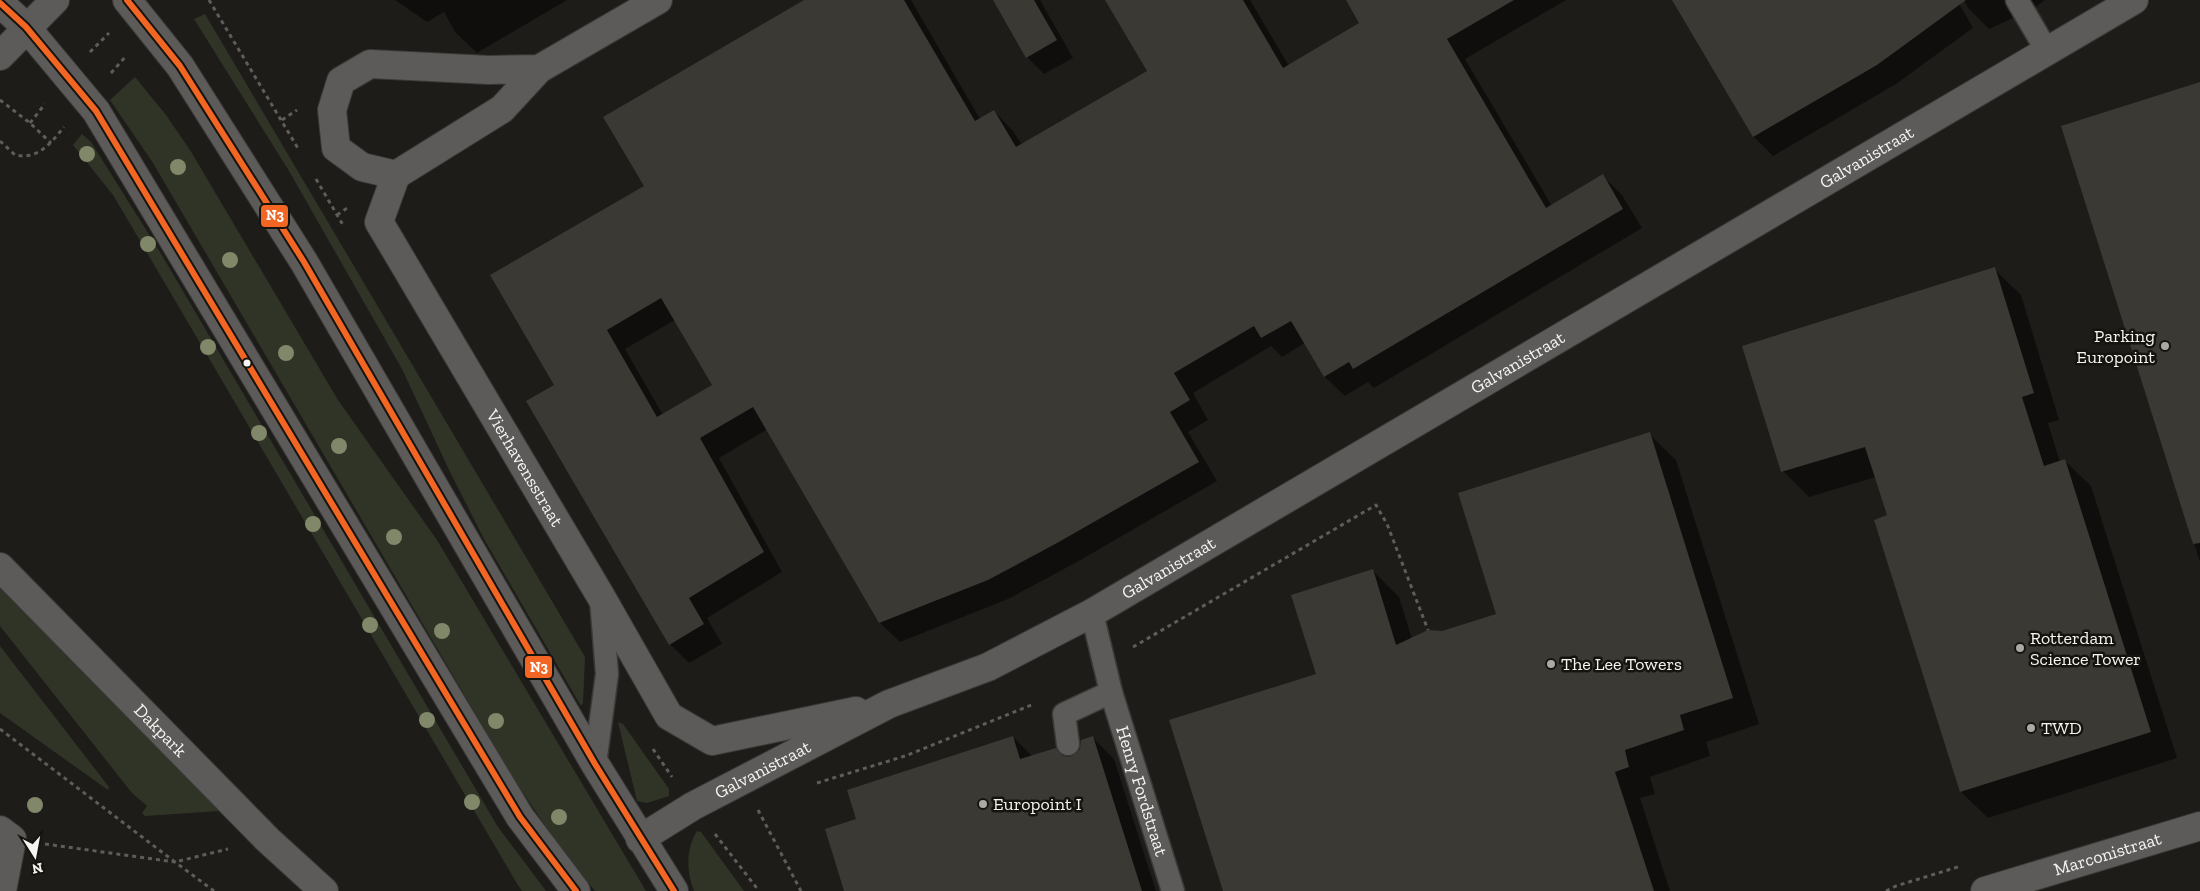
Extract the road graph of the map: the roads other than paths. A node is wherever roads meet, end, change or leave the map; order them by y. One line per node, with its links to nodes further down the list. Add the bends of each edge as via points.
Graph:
1 (55, 0): 7 (street)
2 (127, 0): 19 (street, via 180,66 304,262)
3 (658, 0): 10 (street)
4 (2017, 0): 8 (lane)
5 (2134, 0): 8 (street, Galvanistraat)
6 (0, 3): 7 (street)
7 (26, 28): 9 (street); 25 (street, via 106,128 520,817)
8 (2047, 51): 14 (street, Galvanistraat)
9 (0, 56)
10 (539, 70): 11 (street, via 502,109); 11 (street, via 370,64 341,82 332,110 336,148 362,167)
11 (396, 175): 13 (street, Vierhavensstraat, via 379,222)
12 (0, 567): 24 (street, Dakpark, via 268,840)
13 (600, 596): 17 (street, Vierhavensstraat, via 669,716); 19 (lane, via 607,674)
14 (1092, 613): 15 (lane, Henry Fordstraat); 16 (street, Galvanistraat, via 988,667)
15 (1111, 692): 18 (lane, via 1064,714); 27 (lane, Henry Fordstraat)
16 (890, 704): 17 (street, Galvanistraat); 22 (street, Galvanistraat, via 693,806)
17 (712, 741)
18 (1068, 744)
19 (595, 764): 22 (street)
20 (2200, 826): 28 (street, Marconistraat)
21 (6, 834): 23 (street)
22 (640, 839): 26 (street)
23 (2, 891)
24 (324, 891)
25 (576, 891)
26 (674, 891)
27 (1172, 891)
28 (1985, 891)

